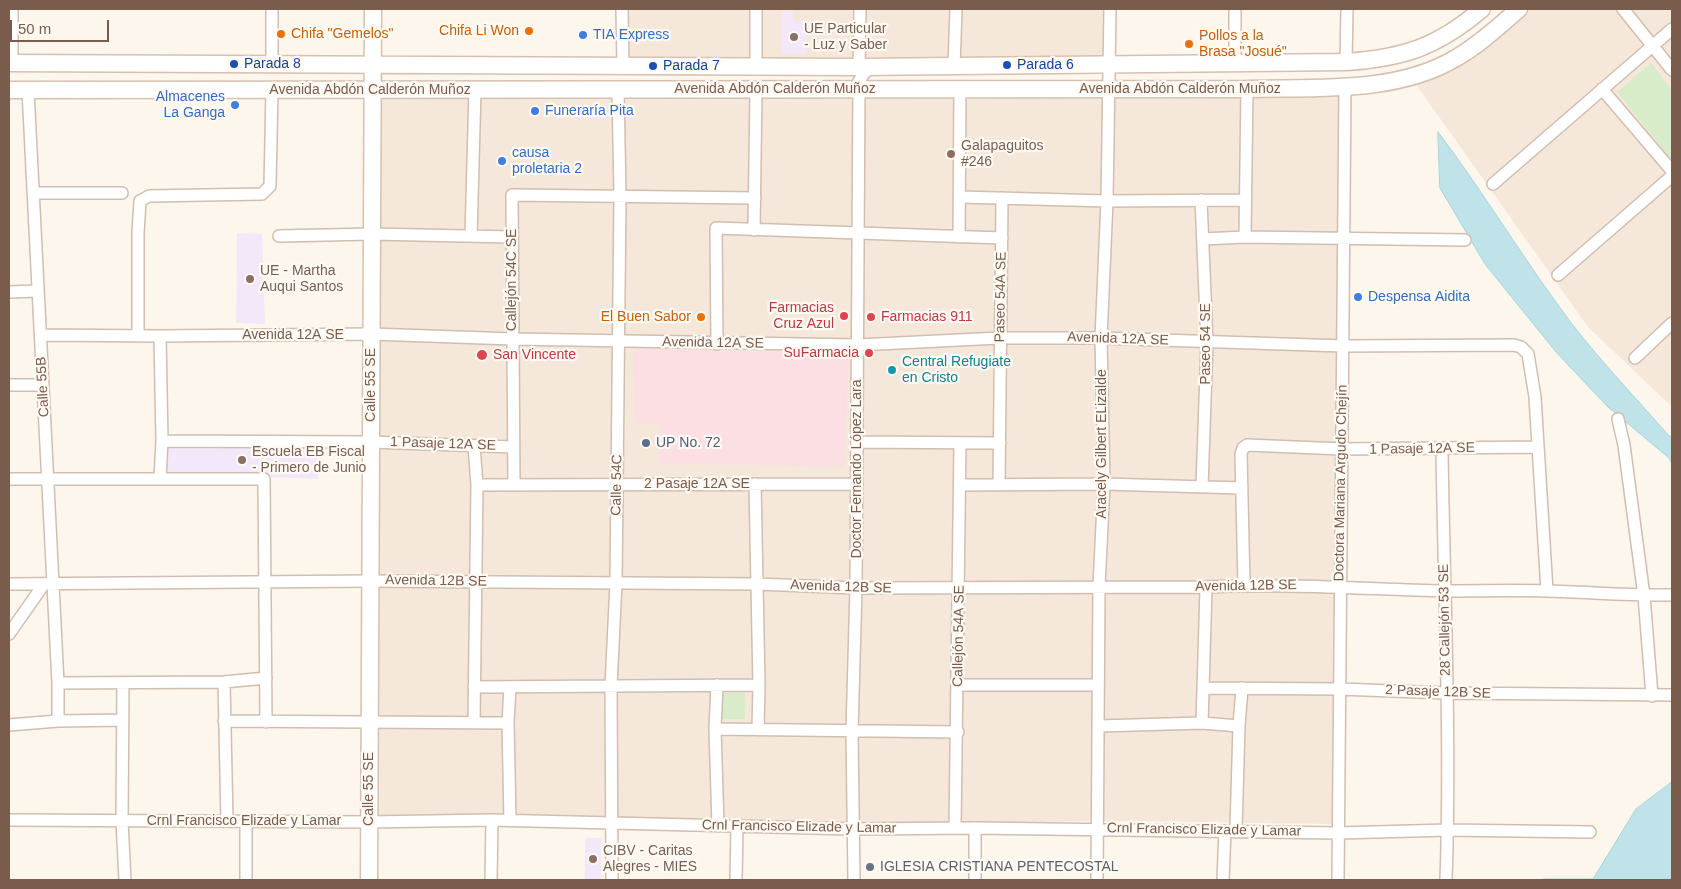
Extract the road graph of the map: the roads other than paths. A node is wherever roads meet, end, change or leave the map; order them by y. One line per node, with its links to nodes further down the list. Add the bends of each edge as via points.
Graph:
1 (12, 9): 17 (street)
2 (272, 9): 19 (street)
3 (373, 9): 20 (main road, Calle 55 SE)
4 (622, 9): 22 (street)
5 (756, 9): 23 (street)
6 (860, 9): 26 (street)
7 (956, 9): 25 (street)
8 (1110, 9): 21 (street, Aracely Gilbert ELizalde)
9 (1235, 9): 18 (street)
10 (1347, 9): 16 (street)
11 (1482, 9): 16 (main road, Avenida Abdón Calderón Muñoz, via 1446,36 1418,50 1388,58)
12 (1519, 9): 28 (main road, Avenida Abdón Calderón Muñoz, via 1474,47 1438,68 1395,81)
13 (1623, 9): 15 (street)
14 (1672, 29): 15 (street)
15 (1653, 46): 27 (street); 34 (street)
16 (1346, 62): 18 (main road, Avenida Abdón Calderón Muñoz)
17 (11, 63): 19 (main road, Avenida Abdón Calderón Muñoz)
18 (1235, 63): 21 (main road, Avenida Abdón Calderón Muñoz)
19 (272, 64): 20 (main road, Avenida Abdón Calderón Muñoz)
20 (373, 64): 22 (main road, Avenida Abdón Calderón Muñoz); 38 (main road, Calle 55 SE)
21 (1109, 64): 25 (main road, Avenida Abdón Calderón Muñoz); 32 (street, Aracely Gilbert ELizalde)
22 (623, 66): 23 (main road, Avenida Abdón Calderón Muñoz)
23 (756, 66): 26 (main road, Avenida Abdón Calderón Muñoz)
24 (876, 66): 25 (main road, Avenida Abdón Calderón Muñoz); 26 (main road, Avenida Abdón Calderón Muñoz); 30 (street, Doctor Fernando López Lara, via 862,75)
25 (954, 66)
26 (859, 67)
27 (1672, 70)
28 (1345, 86): 33 (main road, Avenida Abdón Calderón Muñoz); 63 (street, Doctora Mariana Argudo Chejín)
29 (618, 89): 39 (main road, Avenida Abdón Calderón Muñoz); 40 (main road, Avenida Abdón Calderón Muñoz); 46 (street, Calle 54C)
30 (859, 89): 31 (main road, Avenida Abdón Calderón Muñoz); 40 (main road, Avenida Abdón Calderón Muñoz); 55 (street, Doctor Fernando López Lara)
31 (960, 89): 32 (main road, Avenida Abdón Calderón Muñoz); 47 (street)
32 (1109, 89): 33 (main road, Avenida Abdón Calderón Muñoz); 52 (street, Aracely Gilbert ELizalde)
33 (1247, 89): 51 (street)
34 (1602, 89): 41 (street); 43 (street)
35 (9, 90): 36 (main road, Avenida Abdón Calderón Muñoz)
36 (28, 90): 37 (main road, Avenida Abdón Calderón Muñoz); 44 (street, Calle 55B)
37 (272, 90): 38 (main road, Avenida Abdón Calderón Muñoz); 71 (street, via 270,186 262,194 149,196 140,201)
38 (373, 90): 39 (main road, Avenida Abdón Calderón Muñoz); 54 (main road, Calle 55 SE)
39 (475, 90): 57 (street)
40 (756, 90): 48 (street)
41 (1672, 172)
42 (1672, 176): 65 (street)
43 (1493, 184)
44 (34, 193): 45 (street); 67 (street, Calle 55B)
45 (122, 193)
46 (620, 196): 48 (street); 58 (street, Callejón 54C SE, via 512,195); 76 (street, Calle 54C)
47 (960, 197): 49 (street); 59 (street)
48 (755, 198): 53 (street)
49 (1002, 198): 52 (street); 61 (street, Paseo 54A SE)
50 (1201, 200): 51 (street); 52 (street); 62 (street, Paseo 54 SE)
51 (1245, 200): 60 (street)
52 (1107, 201): 74 (street, Aracely Gilbert ELizalde)
53 (754, 230): 55 (street); 78 (street, via 716,228)
54 (372, 234): 56 (street); 57 (street); 69 (main road, Calle 55 SE)
55 (858, 234): 59 (street); 79 (street, Doctor Fernando López Lara)
56 (279, 236)
57 (470, 236): 58 (street)
58 (512, 237): 75 (street, Callejón 54C SE)
59 (958, 237): 61 (street)
60 (1245, 237): 62 (street); 63 (street)
61 (1002, 238): 73 (street, Paseo 54A SE)
62 (1202, 239): 77 (street, Paseo 54 SE)
63 (1344, 239): 64 (street); 80 (street, Doctora Mariana Argudo Chejín)
64 (1465, 240)
65 (1558, 275)
66 (9, 292): 67 (street)
67 (38, 292): 70 (street, Calle 55B)
68 (1672, 323): 81 (street)
69 (372, 334): 72 (street, Avenida 12A SE); 75 (street, Avenida 12A SE); 86 (main road, Calle 55 SE)
70 (40, 335): 71 (street, Avenida 12A SE); 83 (street, Calle 55B)
71 (138, 335): 72 (street, Avenida 12A SE)
72 (160, 336): 85 (street)
73 (999, 338): 74 (street, Avenida 12A SE); 79 (street, Avenida 12A SE); 89 (street, Paseo 54A SE)
74 (1102, 338): 77 (street, Avenida 12A SE); 101 (street, Aracely Gilbert ELizalde)
75 (513, 339): 76 (street, Avenida 12A SE); 91 (street, Callejón 54C SE)
76 (618, 342): 78 (street, Avenida 12A SE); 98 (street, Calle 54C)
77 (1207, 342): 80 (street, Avenida 12A SE); 106 (street, Paseo 54 SE)
78 (717, 344): 79 (street, Avenida 12A SE)
79 (858, 345): 87 (street, Doctor Fernando López Lara)
80 (1343, 346): 92 (street, Avenida 12A SE, via 1505,344 1521,347 1528,354); 94 (street, Doctora Mariana Argudo Chejín)
81 (1635, 358)
82 (9, 385): 83 (street)
83 (43, 385): 97 (street, Calle 55B)
84 (1618, 419): 124 (street)
85 (162, 441): 86 (street, 1 Pasaje 12A SE); 95 (street)
86 (371, 442): 90 (street, 1 Pasaje 12A SE); 108 (main road, Calle 55 SE)
87 (857, 442): 88 (street); 100 (street, Doctor Fernando López Lara)
88 (960, 443): 89 (street); 104 (street, Callejón 54A SE)
89 (1000, 443): 105 (street, Paseo 54A SE)
90 (474, 446): 91 (street, 1 Pasaje 12A SE); 102 (street)
91 (513, 447): 103 (street, Callejón 54C SE)
92 (1538, 447): 93 (street, 1 Pasaje 12A SE); 122 (street)
93 (1442, 449): 94 (street, 1 Pasaje 12A SE); 121 (street, 28 Callejón 53 SE)
94 (1342, 450): 107 (street, 1 Pasaje 12A SE, via 1247,445 1241,454); 117 (street, Doctora Mariana Argudo Chejín)
95 (160, 479): 97 (street); 109 (street, via 264,479)
96 (9, 480): 97 (street)
97 (48, 480): 113 (street, Calle 55B)
98 (617, 484): 99 (street, 2 Pasaje 12A SE); 103 (street, 2 Pasaje 12A SE); 111 (street, Calle 54C)
99 (755, 484): 100 (street, 2 Pasaje 12A SE); 114 (street)
100 (857, 484): 119 (street, Doctor Fernando López Lara)
101 (1104, 484): 105 (street); 106 (street); 116 (street, Aracely Gilbert ELizalde)
102 (477, 485): 103 (street, 2 Pasaje 12A SE); 110 (street)
103 (514, 485)
104 (960, 485): 105 (street); 120 (street, Callejón 54A SE)
105 (999, 485)
106 (1202, 487): 107 (street)
107 (1242, 488): 115 (street)
108 (370, 580): 109 (street, Avenida 12B SE); 110 (street, Avenida 12B SE); 147 (main road, Calle 55 SE)
109 (265, 581): 113 (street, Avenida 12B SE); 126 (street)
110 (476, 582): 111 (street, Avenida 12B SE); 135 (street)
111 (616, 583): 114 (street, Avenida 12B SE); 134 (street, Calle 54C)
112 (9, 584): 113 (street, Avenida 12B SE)
113 (49, 584): 125 (street); 128 (street, Calle 55B)
114 (757, 584): 119 (street, Avenida 12B SE); 131 (street)
115 (1244, 585): 117 (street, Avenida 12B SE); 118 (street, Avenida 12B SE)
116 (1099, 586): 118 (street, Avenida 12B SE); 120 (street, Avenida 12B SE); 133 (street, Aracely Gilbert ELizalde)
117 (1340, 586): 121 (street, Avenida 12B SE); 139 (street, Doctora Mariana Argudo Chejín)
118 (1206, 587): 137 (street)
119 (856, 588): 120 (street, Avenida 12B SE); 156 (street, Doctor Fernando López Lara)
120 (959, 588): 132 (street, Callejón 54A SE)
121 (1444, 591): 122 (street, Avenida 12B SE); 140 (street, 28 Callejón 53 SE)
122 (1547, 591): 124 (street, Avenida 12B SE)
123 (1672, 595): 124 (street, Avenida 12B SE)
124 (1644, 596): 142 (street)
125 (9, 634)
126 (266, 678): 127 (street); 146 (street)
127 (224, 682): 129 (street); 145 (street)
128 (58, 683): 129 (street); 144 (street, Calle 55B)
129 (123, 683): 143 (street)
130 (717, 685): 131 (street); 134 (street); 154 (street)
131 (759, 685): 155 (street)
132 (958, 685): 133 (street); 157 (street, Callejón 54A SE)
133 (1097, 685): 152 (street, Aracely Gilbert ELizalde)
134 (611, 686): 136 (street); 165 (street, Calle 54C)
135 (474, 687): 136 (street); 148 (street)
136 (510, 687): 149 (street)
137 (1204, 688): 138 (street, 2 Pasaje 12B SE); 150 (street)
138 (1242, 688): 139 (street, 2 Pasaje 12B SE); 153 (street)
139 (1339, 688): 140 (street, 2 Pasaje 12B SE); 174 (street, Doctora Mariana Argudo Chejín)
140 (1446, 692): 142 (street, 2 Pasaje 12B SE); 173 (street, 28 Callejón 53 SE)
141 (1672, 695): 142 (street, 2 Pasaje 12B SE)
142 (1652, 696)
143 (123, 720): 144 (street); 161 (street)
144 (58, 721): 151 (street)
145 (224, 721): 146 (street); 163 (street)
146 (266, 722): 147 (street)
147 (370, 722): 148 (street); 164 (main road, Calle 55 SE)
148 (474, 723): 149 (street)
149 (508, 723): 160 (street)
150 (1202, 723): 152 (street); 153 (street)
151 (9, 725)
152 (1099, 726): 170 (street, Aracely Gilbert ELizalde)
153 (1239, 726): 172 (street)
154 (716, 729): 155 (street); 166 (street)
155 (758, 730): 156 (street)
156 (852, 731): 157 (street); 171 (street, Doctor Fernando López Lara)
157 (958, 732): 168 (street, Callejón 54A SE)
158 (9, 820): 161 (street, Crnl Francisco Elizade y Lamar)
159 (492, 820): 160 (street, Crnl Francisco Elizade y Lamar); 164 (street, Crnl Francisco Elizade y Lamar); 179 (street)
160 (510, 820): 165 (street, Crnl Francisco Elizade y Lamar)
161 (122, 821): 163 (street, Crnl Francisco Elizade y Lamar); 176 (street)
162 (246, 821): 163 (street, Crnl Francisco Elizade y Lamar); 164 (street, Crnl Francisco Elizade y Lamar); 177 (street)
163 (227, 822)
164 (369, 822): 178 (main road, Calle 55 SE)
165 (613, 823): 166 (street, Crnl Francisco Elizade y Lamar); 180 (street, Calle 54C)
166 (718, 826): 167 (street, Crnl Francisco Elizade y Lamar)
167 (737, 826): 171 (street, Crnl Francisco Elizade y Lamar); 181 (street)
168 (955, 828): 169 (street, Crnl Francisco Elizade y Lamar); 171 (street, Crnl Francisco Elizade y Lamar)
169 (975, 828): 170 (street, Crnl Francisco Elizade y Lamar); 183 (street)
170 (1097, 828): 172 (street, Crnl Francisco Elizade y Lamar); 184 (street, Aracely Gilbert ELizalde)
171 (853, 829): 182 (street, Doctor Fernando López Lara)
172 (1230, 830): 174 (street, Crnl Francisco Elizade y Lamar); 185 (street)
173 (1448, 830): 174 (street, Crnl Francisco Elizade y Lamar); 175 (street, Crnl Francisco Elizade y Lamar); 187 (street, 28 Callejón 53 SE)
174 (1339, 832): 186 (street, Doctora Mariana Argudo Chejín)
175 (1590, 832)
176 (125, 880)
177 (246, 880)
178 (369, 880)
179 (491, 880)
180 (612, 880)
181 (736, 880)
182 (854, 880)
183 (975, 880)
184 (1097, 880)
185 (1223, 880)
186 (1338, 880)
187 (1446, 880)

